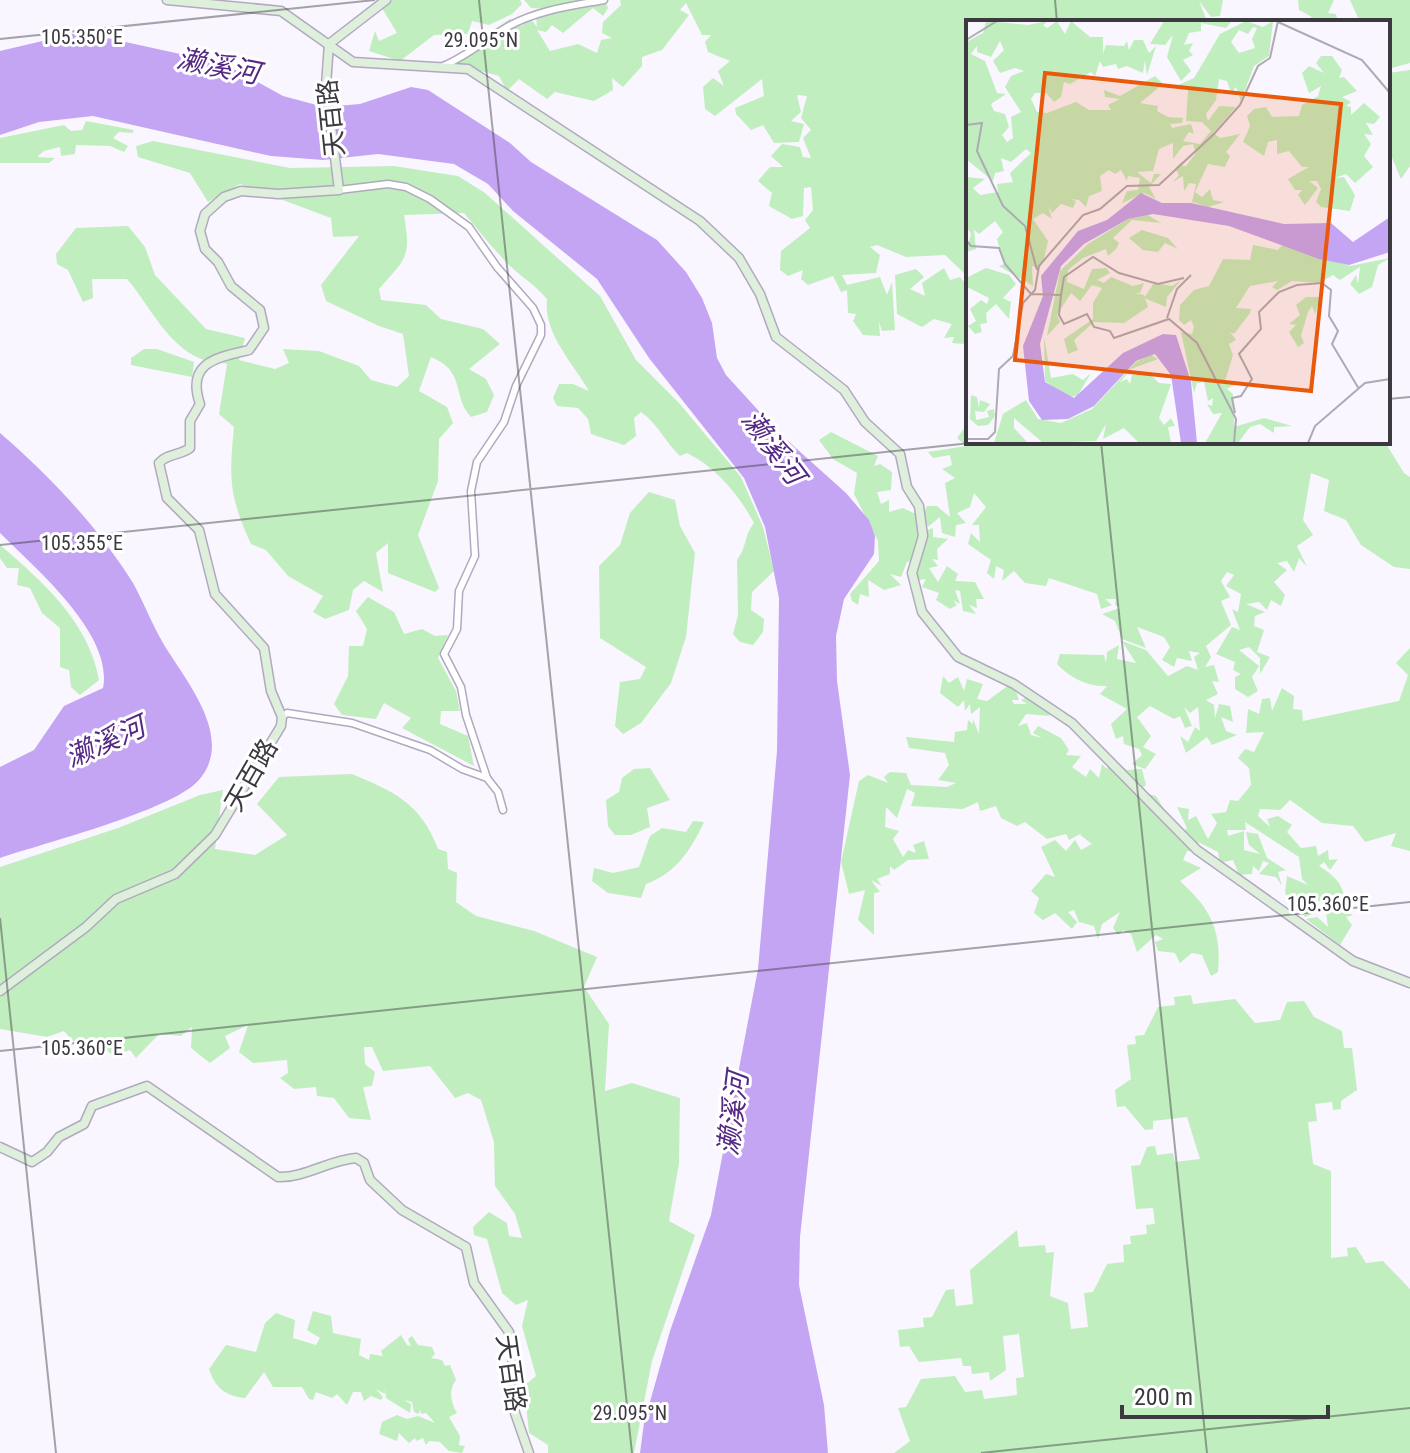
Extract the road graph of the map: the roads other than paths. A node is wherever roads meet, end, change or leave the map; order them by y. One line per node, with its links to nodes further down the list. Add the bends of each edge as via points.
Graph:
1 (167, 0): 4 (main road, via 281,11)
2 (386, 0): 4 (main road, 天百路)
3 (604, 0): 5 (street, via 538,14)
4 (329, 44): 5 (main road, via 353,62); 6 (main road, 天百路, via 326,85)
5 (442, 66): 10 (main road, via 478,75 700,221 739,258 776,337 844,390 865,422 900,454 907,487 919,506 923,536 912,573 922,612 958,657 1014,684 1072,723 1197,850 1353,961)
6 (339, 190): 7 (main road, 天百路, via 241,191 224,197 205,214 200,231 205,249 231,286 260,310 264,328 249,350 215,358 201,370 194,387 200,404 190,421 190,448 159,463 167,498 199,530 215,594 264,648 271,691); 8 (street, via 388,184 430,199 469,227 541,325 504,422 477,462 471,491 475,556 459,591 457,629 444,654 461,687)
7 (282, 717): 8 (street, via 287,713 352,723 430,750); 11 (main road, 天百路, via 215,835 175,874 116,899)
8 (487, 778): 9 (street)
9 (503, 810)
10 (1410, 983)
11 (0, 991)
12 (0, 1147): 13 (main road, 天百路, via 23,1160 41,1158 59,1137 84,1124 92,1106 147,1086 278,1177 356,1158 364,1163 370,1180 402,1210 466,1247 474,1283 509,1332 512,1399)
13 (529, 1453)

